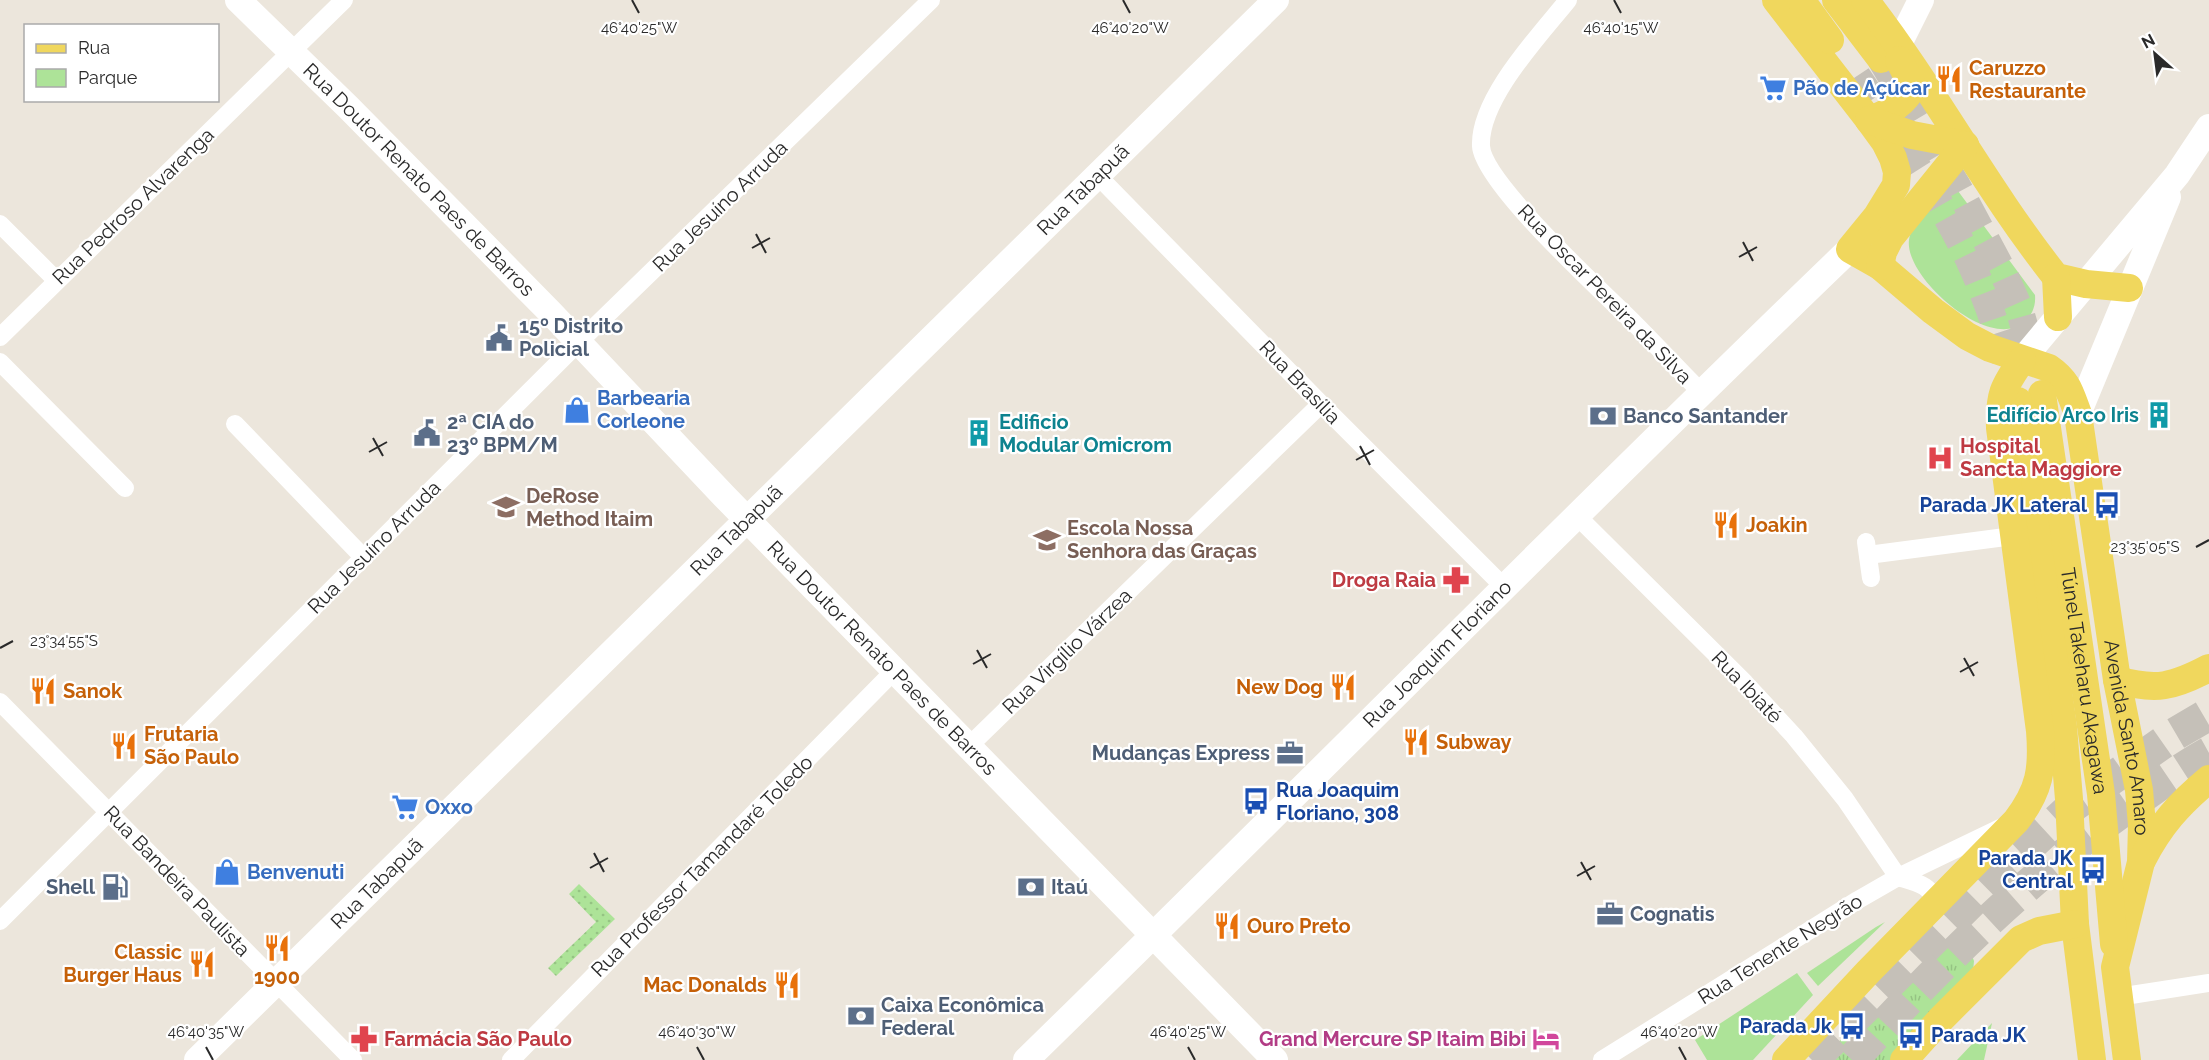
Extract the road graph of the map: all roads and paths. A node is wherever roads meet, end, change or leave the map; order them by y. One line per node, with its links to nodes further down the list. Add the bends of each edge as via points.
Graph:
1 (238, 0): 11 (street, Rua Doutor Renato Paes de Barros)
2 (344, 0): 11 (street, Rua Pedroso Alvarenga)
3 (931, 0): 28 (street, Rua Jesuíno Arruda)
4 (1276, 0): 17 (street, Rua Tabapuã)
5 (1568, 0): 31 (street, Rua Oscar Pereira da Silva, via 1503,84 1483,127 1481,148 1489,168 1509,195)
6 (1776, 0): 14 (main road)
7 (1802, 0): 13 (main road)
8 (1836, 0): 12 (main road)
9 (1865, 0): 12 (main road)
10 (1921, 0): 12 (street)
11 (291, 52): 23 (street, Rua Pedroso Alvarenga); 28 (street, Rua Doutor Renato Paes de Barros)
12 (1890, 52): 14 (main road, via 1913,87 1899,104); 16 (main road)
13 (1857, 76)
14 (1869, 120): 16 (main road, via 1912,135); 20 (main road, via 1893,158 1896,185 1878,216)
15 (2209, 127): 18 (street)
16 (1965, 145): 21 (main road, via 1890,238); 22 (main road)
17 (1097, 175): 32 (street, Rua Brasília); 37 (street, Rua Tabapuã)
18 (2177, 175): 24 (street); 25 (street)
19 (0, 224): 23 (street)
20 (1850, 249): 21 (main road, Avenida Santo Amaro); 31 (street, Rua Joaquim Floriano)
21 (1880, 266): 29 (main road, Avenida Santo Amaro, via 1967,336)
22 (2056, 277): 24 (main road); 26 (main road)
23 (56, 280): 27 (street, Rua Pedroso Alvarenga)
24 (2086, 284): 25 (main road); 26 (street)
25 (2129, 288): 33 (street)
26 (2058, 317): 29 (street)
27 (0, 337)
28 (579, 342): 37 (street, Rua Doutor Renato Paes de Barros); 39 (street, Rua Jesuíno Arruda)
29 (2022, 360): 33 (main road, Avenida Santo Amaro, via 2058,374 2067,384); 38 (main road, via 2001,394 1999,408)
30 (0, 362): 35 (street)
31 (1701, 392): 36 (street, Rua Joaquim Floriano)
32 (1321, 404): 41 (street, Rua Brasília); 46 (street, Rua Virgílio Várzea)
33 (2078, 414): 44 (main road, Avenida Santo Amaro)
34 (235, 424): 39 (street)
35 (125, 488)
36 (1576, 515): 41 (street, Rua Joaquim Floriano); 51 (street, Rua Ibiaté, via 1794,736 1845,799)
37 (747, 520): 43 (street, Rua Doutor Renato Paes de Barros); 57 (street, Rua Tabapuã)
38 (2013, 536): 40 (street, via 1867,549); 49 (main road, via 2042,766 2038,784)
39 (363, 557): 48 (street, Rua Jesuíno Arruda)
40 (1871, 578)
41 (1504, 586): 55 (street, Rua Joaquim Floriano)
42 (2209, 668): 44 (main road, via 2174,684 2154,688)
43 (894, 672): 46 (street, Rua Doutor Renato Paes de Barros); 62 (street, Rua Professor Tamandaré Toledo)
44 (2117, 680): 50 (main road, Avenida Santo Amaro, via 2139,790)
45 (0, 702): 48 (street, Rua Bandeira Paulista)
46 (968, 747): 55 (street, Rua Doutor Renato Paes de Barros)
47 (2209, 779): 50 (main road, via 2162,825)
48 (111, 812): 53 (street, Rua Jesuíno Arruda); 57 (street, Rua Bandeira Paulista)
49 (2016, 821): 51 (street, Rua Tenente Negrão); 52 (main road)
50 (2141, 862): 56 (main road, Avenida Santo Amaro)
51 (1898, 877): 52 (street, via 1930,890); 65 (street, Rua Tenente Negrão)
52 (1934, 906): 66 (main road)
53 (0, 921)
54 (2075, 924): 56 (main road, Túnel Takeharu Akagawa, via 2063,728 2030,398 2101,794); 67 (main road, via 2021,939); 68 (main road)
55 (1154, 935): 63 (street, Rua Joaquim Floriano); 64 (street, Rua Doutor Renato Paes de Barros)
56 (2115, 967): 59 (main road, Avenida Santo Amaro)
57 (276, 982): 60 (street, Rua Tabapuã); 61 (street, Rua Bandeira Paulista)
58 (2209, 983): 59 (street)
59 (2118, 997): 69 (main road, Avenida Santo Amaro)
60 (196, 1060)
61 (353, 1060)
62 (511, 1060)
63 (1026, 1060)
64 (1275, 1060)
65 (1602, 1060)
66 (1786, 1060)
67 (1904, 1060)
68 (2092, 1060)
69 (2127, 1060)

